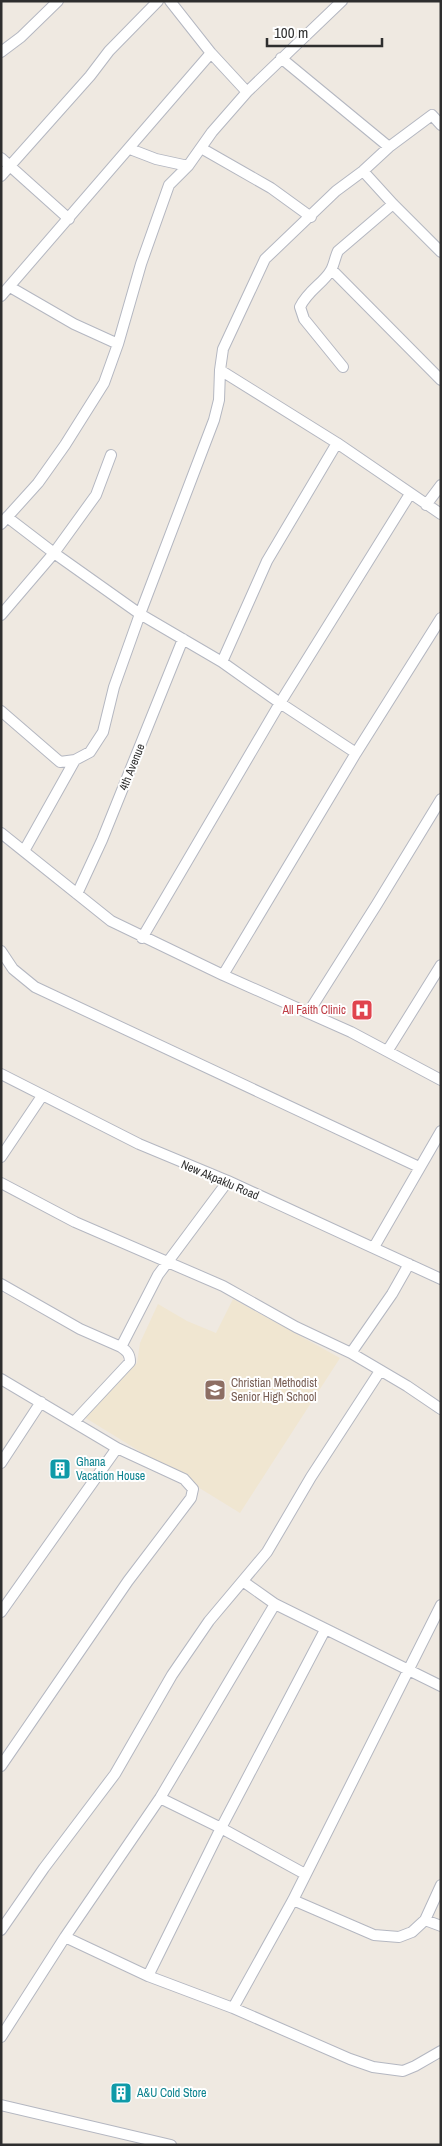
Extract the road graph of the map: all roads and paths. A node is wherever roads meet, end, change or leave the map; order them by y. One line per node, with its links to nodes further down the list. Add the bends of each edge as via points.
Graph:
1 (58, 1): 5 (street)
2 (158, 1): 15 (street, via 109,51)
3 (170, 1): 6 (street)
4 (342, 1): 7 (street)
5 (1, 52)
6 (211, 53): 8 (street); 11 (street)
7 (281, 58): 8 (street); 10 (street)
8 (247, 92): 12 (street)
9 (441, 125): 10 (street, via 432,114)
10 (388, 147): 16 (street)
11 (130, 148): 14 (street, via 156,160); 20 (street)
12 (201, 148): 14 (street); 19 (street, via 271,188)
13 (1, 158): 15 (street)
14 (188, 166): 25 (street, via 169,186 141,264)
15 (10, 167): 17 (street); 20 (street)
16 (364, 172): 18 (street); 19 (street, via 336,191)
17 (1, 176)
18 (393, 204): 21 (street); 22 (street, via 338,251)
19 (311, 217): 27 (street, via 265,259 223,349)
20 (70, 219): 23 (street)
21 (441, 252)
22 (332, 270): 26 (street, via 305,297 300,307 304,319); 28 (street)
23 (10, 287): 24 (street); 25 (street, via 74,324)
24 (1, 296)
25 (118, 344): 35 (street, via 104,383 65,445 38,484)
26 (343, 366)
27 (220, 370): 29 (street); 37 (street, via 219,400 214,420)
28 (441, 380)
29 (337, 443): 32 (street); 41 (street, via 267,561)
30 (111, 455): 36 (street, via 96,495)
31 (441, 485): 33 (street)
32 (410, 494): 33 (street); 42 (street)
33 (426, 505): 34 (street)
34 (441, 514)
35 (4, 521): 36 (street)
36 (54, 553): 37 (street); 38 (street)
37 (140, 614): 40 (street); 45 (street, via 102,732 90,752)
38 (1, 615)
39 (441, 618): 44 (street)
40 (183, 639): 41 (street); 49 (street, 4th Avenue)
41 (222, 662): 42 (street)
42 (280, 703): 44 (street); 50 (street)
43 (1, 711): 45 (street, via 60,762)
44 (356, 753): 53 (street)
45 (75, 760): 48 (street)
46 (441, 798): 54 (street)
47 (1, 833): 48 (street)
48 (24, 852): 49 (street)
49 (77, 894): 50 (street, via 111,921)
50 (142, 938): 53 (street)
51 (1, 951): 61 (street, via 13,969 35,987)
52 (441, 965): 55 (street)
53 (223, 975): 54 (street)
54 (308, 1013): 55 (street)
55 (388, 1050): 57 (street)
56 (1, 1074): 58 (street, New Akpaklu Road)
57 (441, 1080)
58 (42, 1096): 60 (street); 62 (street, New Akpaklu Road, via 166,1157)
59 (441, 1131): 61 (street)
60 (1, 1157)
61 (419, 1167): 64 (street)
62 (228, 1181): 64 (street, New Akpaklu Road); 65 (street)
63 (1, 1183): 65 (street, via 75,1222)
64 (374, 1247): 66 (street, New Akpaklu Road)
65 (169, 1263): 69 (street, via 158,1275); 70 (street, via 223,1286 296,1328)
66 (409, 1264): 67 (street, New Akpaklu Road); 70 (street)
67 (441, 1279)
68 (1, 1284): 69 (street, via 80,1329)
69 (121, 1347): 75 (street, via 130,1356 130,1362)
70 (351, 1353): 71 (street)
71 (380, 1371): 74 (street); 78 (street, via 311,1476 267,1552)
72 (1, 1379): 73 (street)
73 (41, 1402): 75 (street); 77 (street)
74 (441, 1409)
75 (74, 1422): 76 (street)
76 (117, 1448): 81 (street); 85 (street, via 184,1479 192,1485 191,1498 128,1581)
77 (1, 1463)
78 (244, 1582): 79 (street); 93 (street, via 204,1629 172,1675 115,1774)
79 (275, 1604): 82 (street); 86 (street)
80 (441, 1605): 83 (street)
81 (1, 1612)
82 (325, 1630): 83 (street); 87 (street)
83 (408, 1672): 84 (street); 88 (street)
84 (441, 1686)
85 (1, 1766)
86 (160, 1798): 87 (street); 94 (street)
87 (221, 1828): 88 (street); 95 (street)
88 (305, 1874): 90 (street)
89 (441, 1885): 91 (street)
90 (293, 1900): 91 (street, via 387,1938 412,1932); 96 (street)
91 (425, 1920): 92 (street)
92 (441, 1926)
93 (1, 1930)
94 (66, 1937): 95 (street); 97 (street)
95 (148, 1976): 96 (street)
96 (233, 2008): 98 (street, via 350,2059 390,2070 402,2071)
97 (1, 2037)
98 (441, 2051)
99 (1, 2105): 100 (street)
100 (171, 2145)

